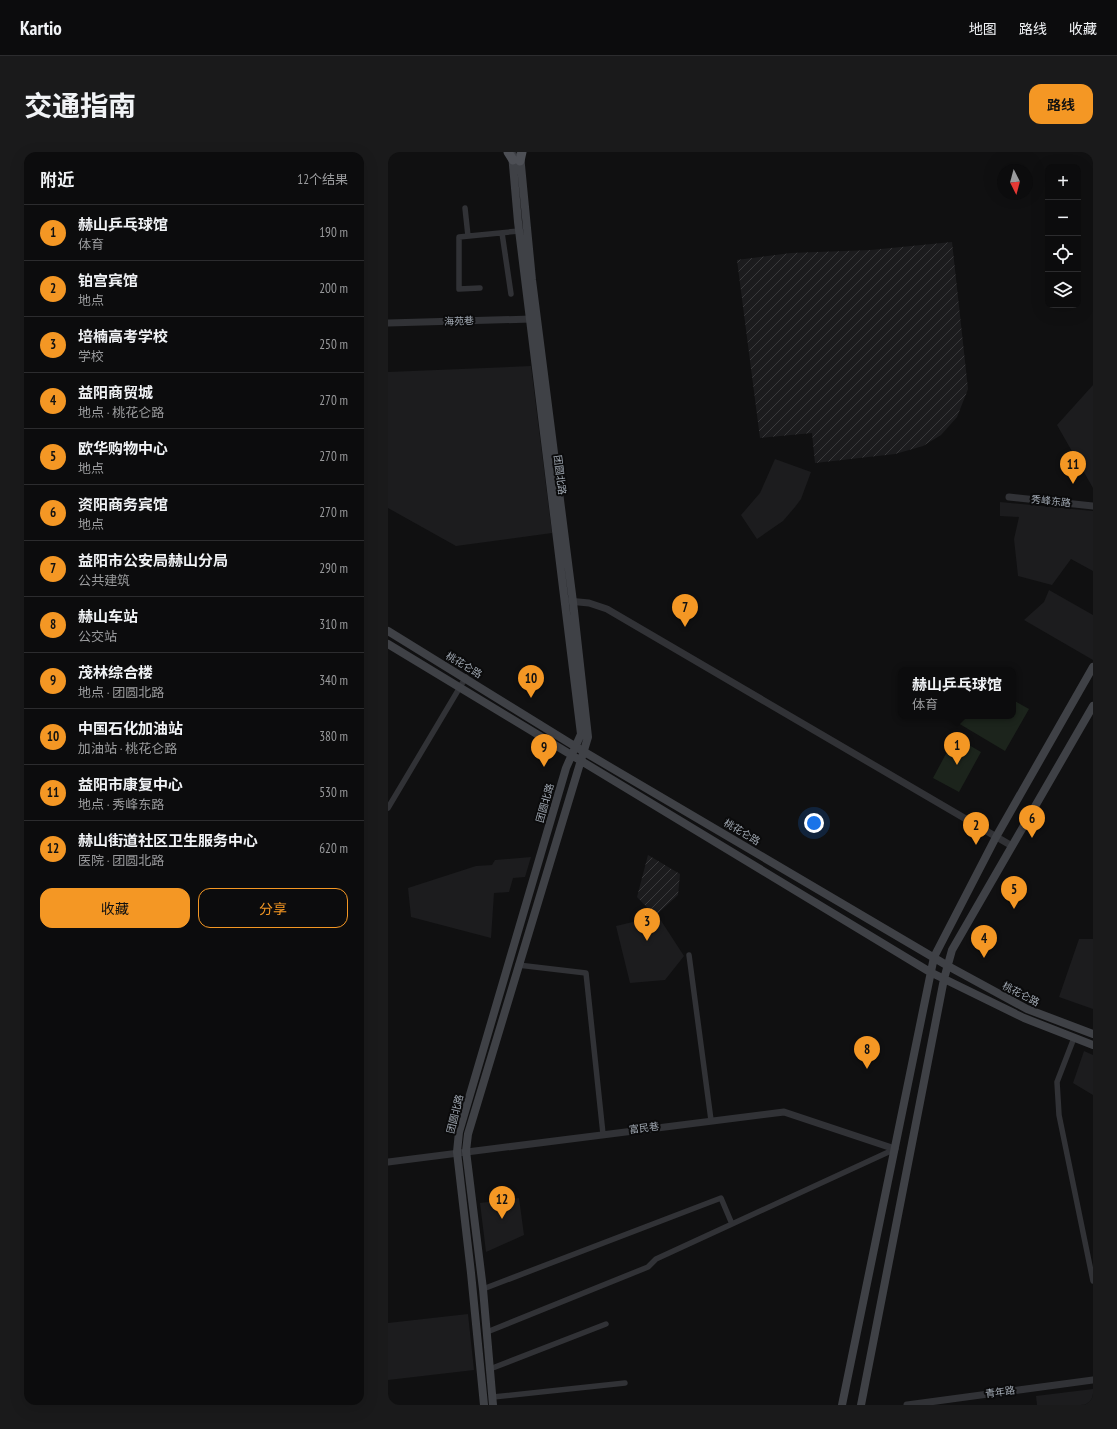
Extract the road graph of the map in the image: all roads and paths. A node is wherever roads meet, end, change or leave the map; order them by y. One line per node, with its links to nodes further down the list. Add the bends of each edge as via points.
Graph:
1 (516, 155): 3 (main road, 团圆北路); 12 (main road, 团圆北路)
2 (465, 208): 5 (street)
3 (520, 230): 4 (street); 8 (main road, 团圆北路)
4 (502, 233): 5 (street); 7 (street)
5 (468, 236): 6 (street, via 459,237 459,289)
6 (480, 288)
7 (511, 294)
8 (530, 319): 9 (street, 海苑巷); 12 (main road, 团圆北路)
9 (388, 323)
10 (1009, 497): 11 (street, 秀峰东路)
11 (1093, 506)
12 (569, 602): 19 (main road, 团圆北路, via 581,734); 20 (main road, 团圆北路, via 588,737); 24 (street, via 589,603 607,609)
13 (388, 632): 16 (main road, 桃花仑路)
14 (388, 644): 17 (main road, 桃花仑路)
15 (1093, 667): 24 (main road)
16 (466, 677): 17 (street); 19 (main road, 桃花仑路)
17 (460, 687): 21 (main road, 桃花仑路); 23 (street)
18 (1093, 706): 25 (main road)
19 (576, 746): 20 (main road, 桃花仑路); 21 (main road, 团圆北路)
20 (584, 751): 22 (main road, 团圆北路); 27 (main road, 桃花仑路)
21 (571, 755): 22 (main road, 桃花仑路); 39 (main road, 团圆北路, via 459,1132)
22 (580, 759): 28 (main road, 团圆北路); 30 (main road, 桃花仑路)
23 (388, 808)
24 (996, 837): 25 (street); 27 (main road)
25 (1012, 846): 29 (main road, via 952,950)
26 (689, 956): 35 (street)
27 (934, 957): 29 (main road, 桃花仑路); 30 (main road)
28 (518, 965): 36 (street, via 586,973); 38 (main road, 团圆北路, via 468,1134)
29 (948, 966): 31 (main road); 32 (main road, 桃花仑路, via 1027,1009)
30 (930, 972): 31 (main road, 桃花仑路); 37 (main road)
31 (944, 979): 33 (main road, 桃花仑路, via 1024,1018); 52 (main road)
32 (1093, 1034)
33 (1074, 1038): 34 (main road, 桃花仑路); 42 (street, via 1057,1082 1059,1115)
34 (1093, 1045)
35 (711, 1120): 36 (street, 富民巷); 37 (street, 富民巷, via 784,1112)
36 (603, 1134): 38 (street, 富民巷)
37 (895, 1149): 41 (street); 51 (main road)
38 (466, 1151): 39 (street, 富民巷); 43 (main road, 团圆北路)
39 (457, 1152): 40 (street, 富民巷); 50 (main road, 团圆北路)
40 (388, 1162)
41 (732, 1224): 43 (street, via 721,1198); 45 (street, via 656,1259 648,1267)
42 (1093, 1280)
43 (483, 1289): 45 (main road, 团圆北路)
44 (606, 1324): 46 (street)
45 (487, 1332): 46 (main road, 团圆北路)
46 (490, 1369): 49 (main road, 团圆北路)
47 (1093, 1380): 53 (street, 青年路)
48 (625, 1383): 49 (street)
49 (493, 1401)
50 (484, 1405)
51 (842, 1405)
52 (860, 1405)
53 (908, 1405)

